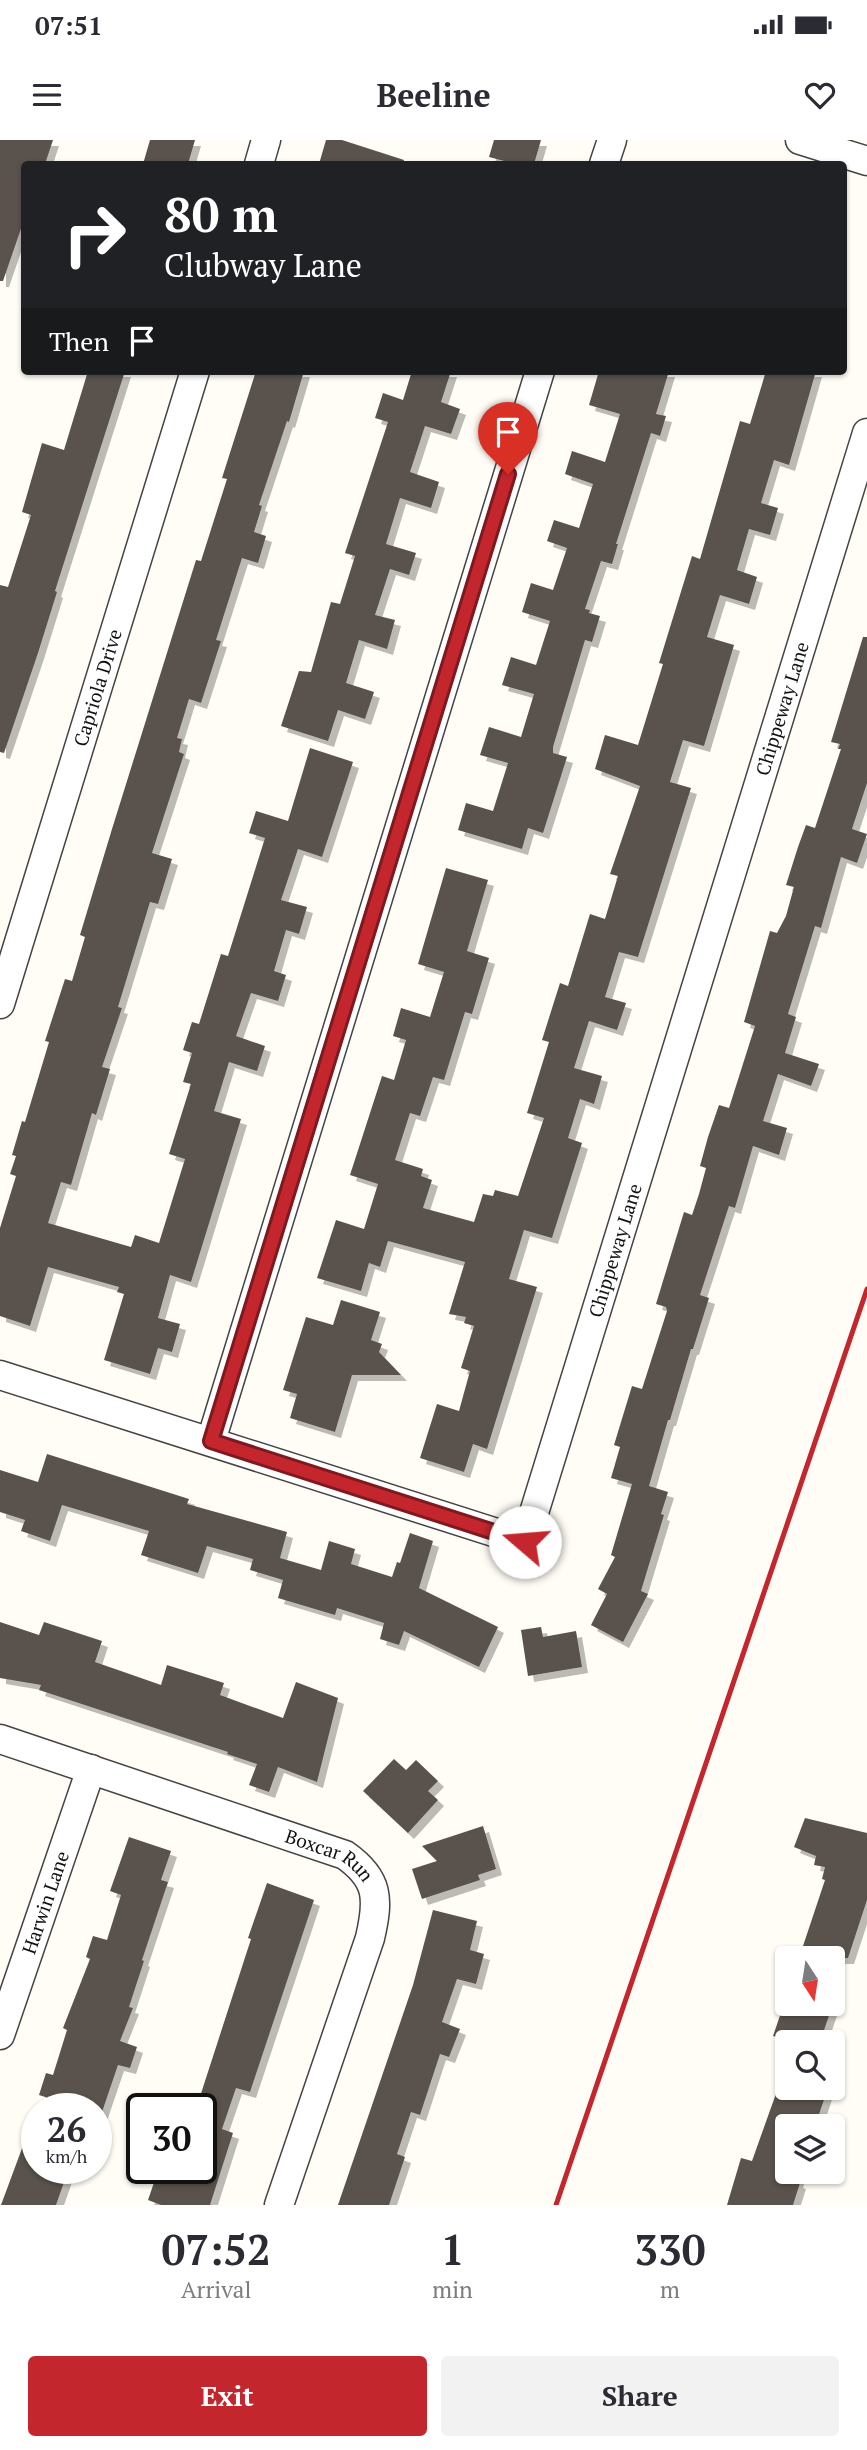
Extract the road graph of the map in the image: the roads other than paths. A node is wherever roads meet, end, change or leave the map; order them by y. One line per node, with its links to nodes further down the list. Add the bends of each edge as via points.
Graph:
1 (266, 140): 4 (street)
2 (612, 140): 5 (street)
3 (800, 140): 6 (street)
4 (260, 161)
5 (605, 161)
6 (867, 161)
7 (194, 375): 10 (street, Capriola Drive)
8 (539, 375): 12 (street)
9 (867, 433): 12 (street, Chippeway Lane, via 525,1542)
10 (0, 1004)
11 (0, 1375): 12 (street, Chippeway Lane)
12 (211, 1441)
13 (0, 1739): 14 (street, Boxcar Run)
14 (91, 1769): 15 (street, Harwin Lane); 16 (street, Boxcar Run, via 345,1855 369,1877 375,1915 370,1938)
15 (0, 2035)
16 (279, 2205)

